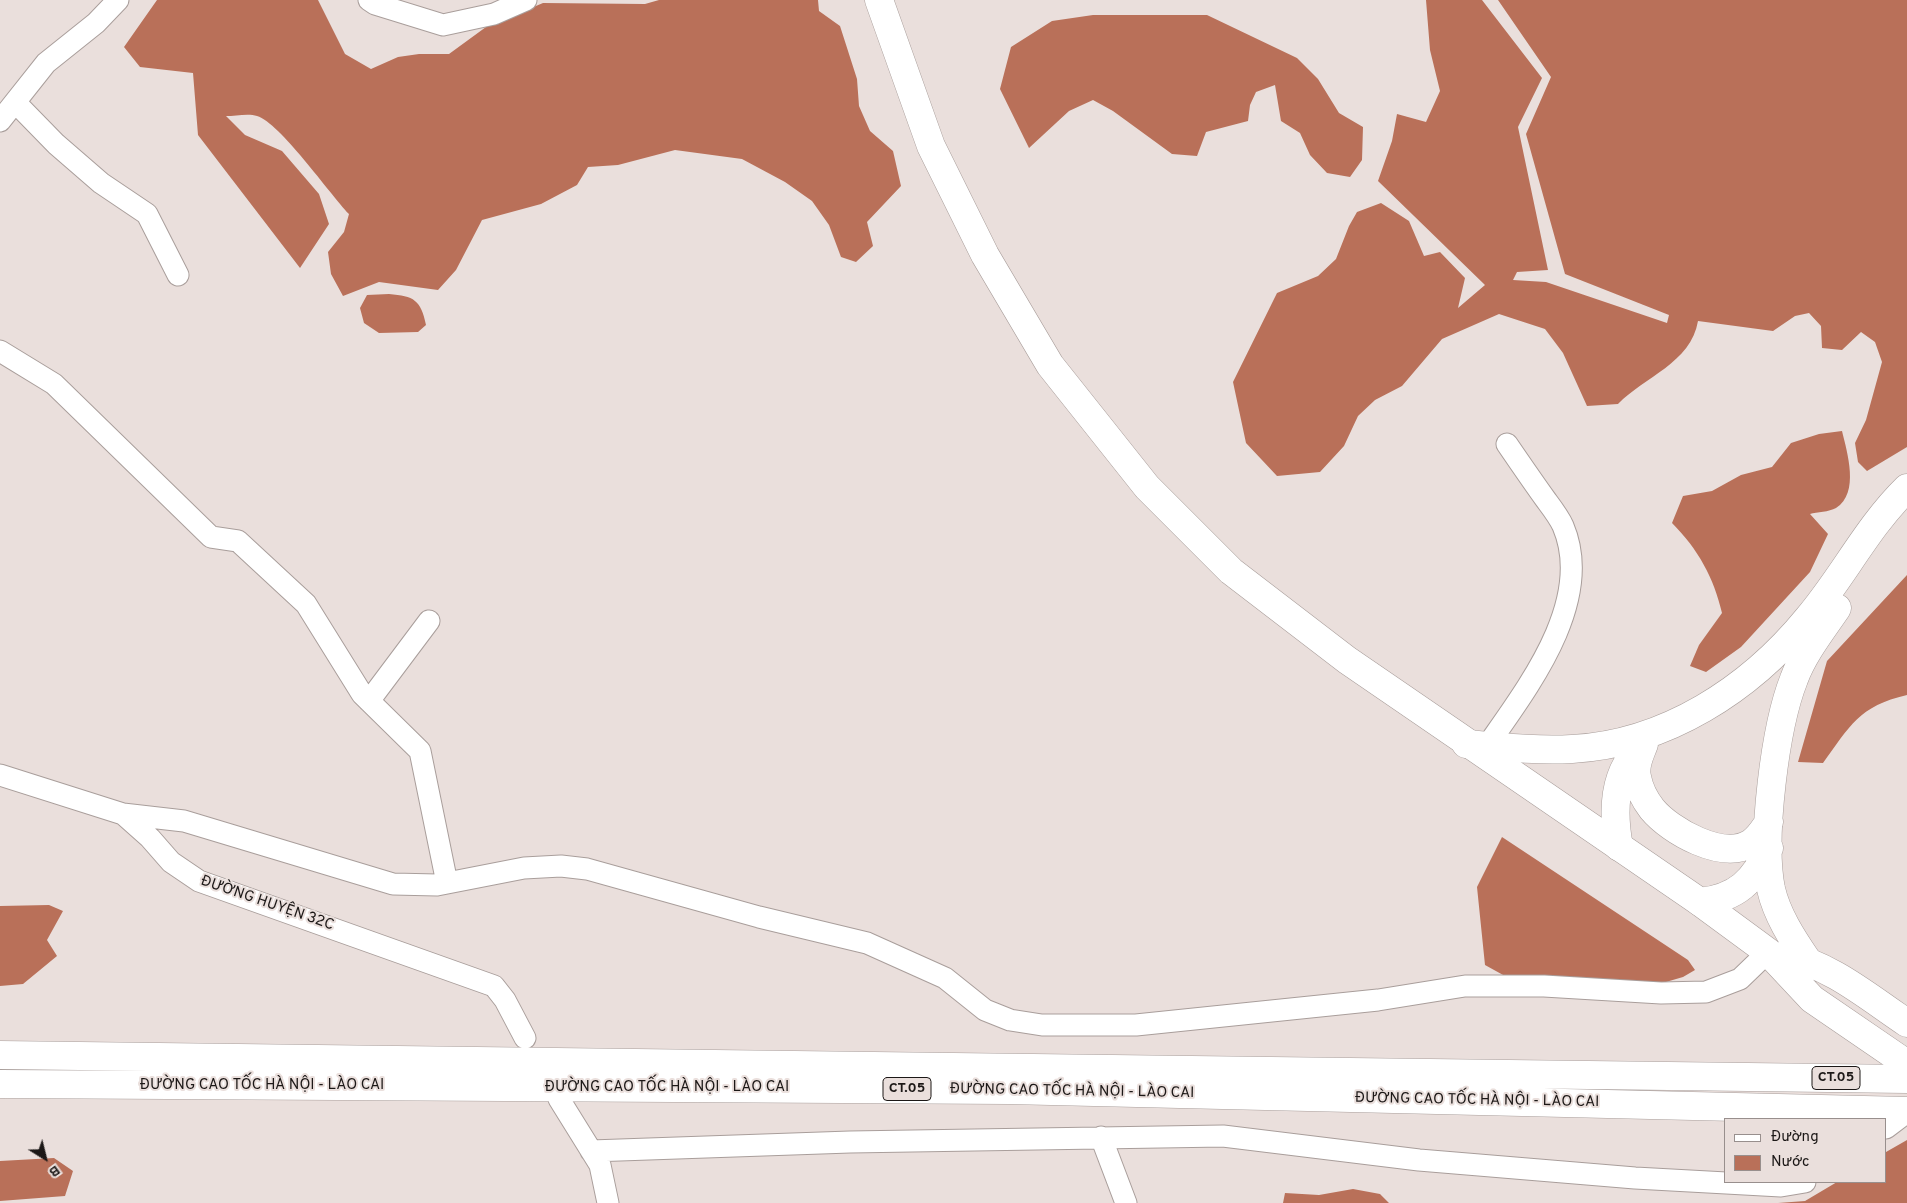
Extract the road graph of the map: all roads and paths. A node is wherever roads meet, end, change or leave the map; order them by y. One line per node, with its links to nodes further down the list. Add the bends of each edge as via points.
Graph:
1 (118, 0): 5 (street, via 96,23 46,63)
2 (370, 0): 3 (street, via 374,4 443,24 494,14)
3 (526, 0)
4 (879, 0): 15 (main road, via 931,146 985,255 1050,365 1141,480 1231,572 1347,660)
5 (15, 102): 6 (street); 7 (street, via 101,184 147,214)
6 (0, 121)
7 (178, 275)
8 (0, 351): 13 (street, via 54,384 211,537 238,541 306,604)
9 (1507, 444): 15 (street, via 1562,524 1569,541 1570,572 1566,608 1552,647)
10 (1907, 488): 14 (main road, via 1880,518 1810,617 1789,641 1748,678 1708,706)
11 (1907, 516): 18 (main road, via 1846,595 1794,678 1777,742)
12 (429, 621): 13 (street)
13 (369, 701): 20 (street, via 420,751)
14 (1654, 736): 15 (main road, via 1573,749); 18 (main road, via 1637,763 1637,776 1652,809 1678,830 1719,849 1739,847); 19 (main road, via 1627,762 1618,784 1614,823)
15 (1477, 745): 19 (main road)
16 (0, 775): 17 (street, ĐƯỜNG HUYỆN 32C)
17 (123, 814): 20 (street, via 184,821 393,884); 25 (street, ĐƯỜNG HUYỆN 32C, via 150,838 170,862 199,881 494,986)
18 (1769, 835): 21 (main road, via 1760,868 1751,879 1721,900); 23 (main road, via 1771,889 1784,924)
19 (1619, 847): 21 (main road)
20 (447, 884): 22 (street, via 524,868 561,866 587,869 867,943 945,978 985,1010 1010,1020 1042,1025 1136,1025 1378,1000 1465,986 1706,992 1740,979)
21 (1700, 902): 22 (main road)
22 (1768, 952): 23 (main road); 27 (main road, via 1812,999)
23 (1807, 960): 24 (main road, via 1832,972)
24 (1907, 1023)
25 (525, 1038)
26 (0, 1055): 28 (main road, ĐƯỜNG CAO TỐC HÀ NỘI - LÀO CAI / CT.05)
27 (1907, 1064)
28 (1907, 1079)
29 (0, 1084): 31 (main road, ĐƯỜNG CAO TỐC HÀ NỘI - LÀO CAI / CT.05, via 1008,1090)
30 (559, 1099): 34 (street)
31 (1907, 1112): 32 (street)
32 (1887, 1127)
33 (1101, 1137): 34 (street); 35 (street, via 1223,1136 1420,1160 1625,1178 1781,1186); 37 (street)
34 (591, 1151): 36 (street, via 600,1164)
35 (1799, 1183)
36 (608, 1203)
37 (1126, 1203)

